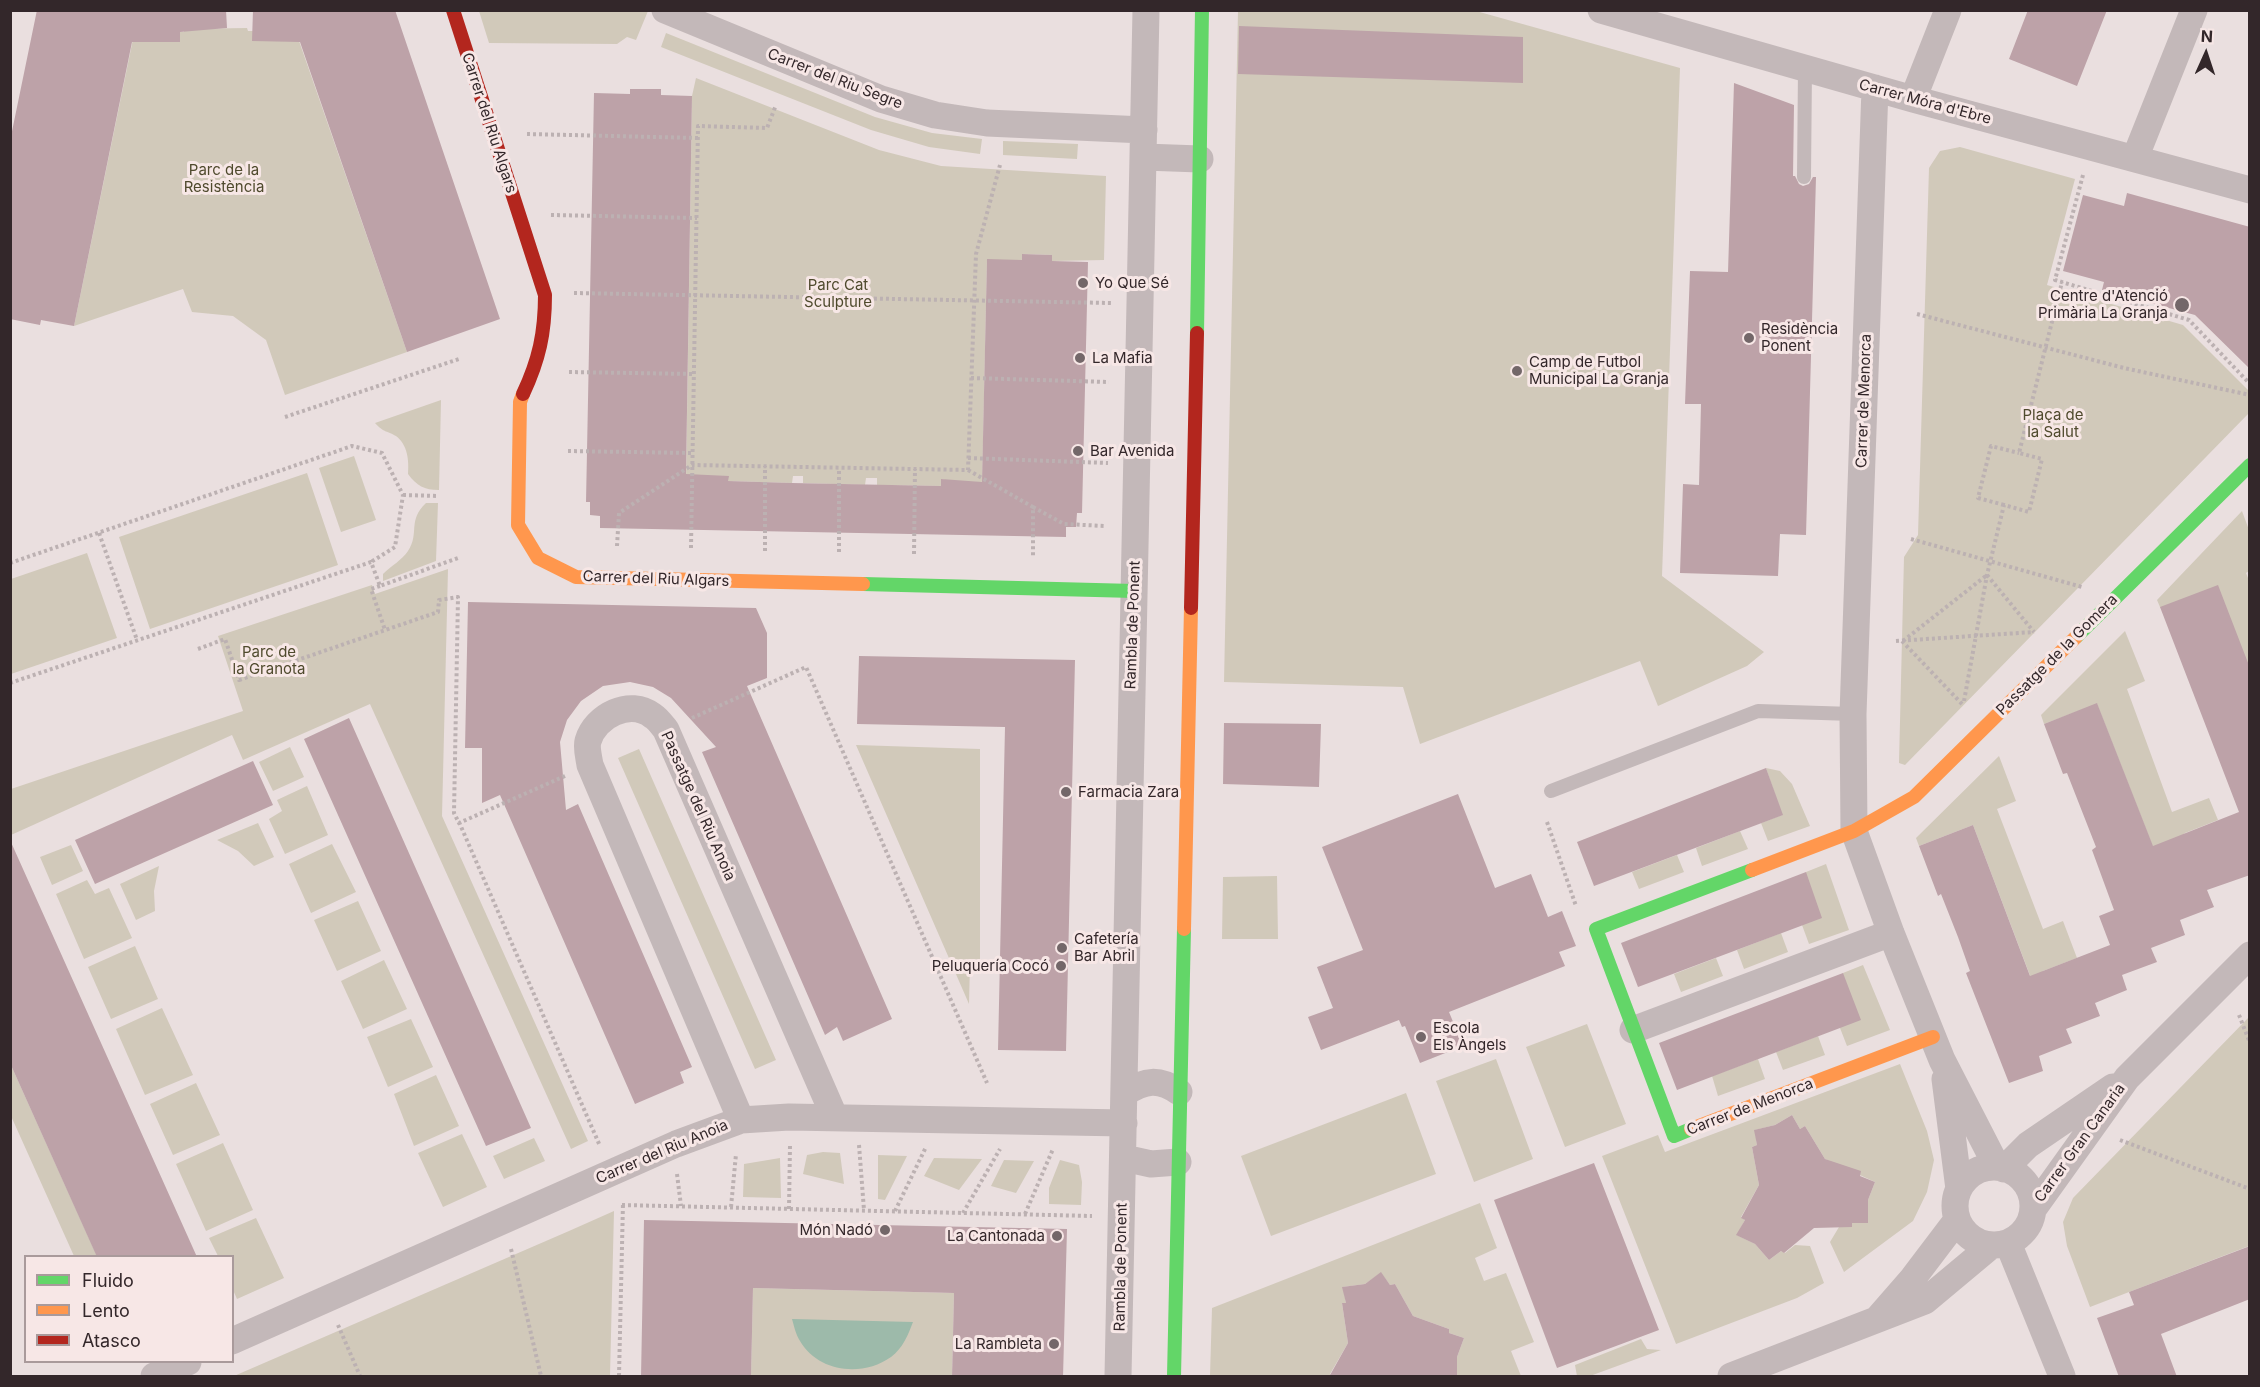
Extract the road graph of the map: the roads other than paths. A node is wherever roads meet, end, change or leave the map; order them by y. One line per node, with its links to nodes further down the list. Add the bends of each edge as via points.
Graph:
1 (453, 10): 18 (street, Carrer del Riu Algars, via 545,295 544,327 536,366 520,402 518,525 538,558 576,577)
2 (1146, 10): 11 (street, Rambla de Ponent)
3 (1202, 10): 14 (street)
4 (1601, 10): 8 (street, Carrer Móra d'Ebre)
5 (1948, 10): 10 (street)
6 (2194, 10): 13 (street)
7 (670, 12): 11 (street, Carrer del Riu Segre, via 881,99 935,115 987,123)
8 (1805, 68): 9 (street, Carrer Móra d'Ebre); 15 (lane)
9 (1875, 88): 10 (street, Carrer Móra d'Ebre); 19 (street, Carrer de Menorca)
10 (1913, 99): 13 (street, Carrer Móra d'Ebre)
11 (1144, 130): 12 (street, Rambla de Ponent)
12 (1144, 157): 14 (street); 18 (street, Rambla de Ponent)
13 (2135, 158): 16 (street, Carrer Móra d'Ebre)
14 (1200, 159): 27 (street)
15 (1804, 177)
16 (2250, 190)
17 (2250, 465): 21 (street, Passatge de la Gomera, via 1914,797)
18 (1134, 591): 28 (street, Rambla de Ponent)
19 (1853, 714): 20 (lane, via 1758,711); 21 (street, Carrer de Menorca)
20 (1551, 791)
21 (1854, 831): 22 (street, Carrer de Menorca); 24 (street, Carrer de Menorca, via 1596,929)
22 (1891, 933): 24 (street); 25 (street, Carrer de Menorca)
23 (2250, 955): 26 (street, Carrer Gran Canaria)
24 (1633, 1029): 25 (street, Carrer de Menorca, via 1674,1136)
25 (1938, 1048): 34 (street, Carrer de Menorca); 35 (street, Carrer de Menorca)
26 (2127, 1078): 34 (street, Carrer Gran Canaria); 36 (street, Carrer Gran Canaria)
27 (1179, 1092): 28 (street, via 1167,1084 1152,1083 1137,1085); 33 (street)
28 (1125, 1093): 31 (street, Rambla de Ponent)
29 (835, 1118): 30 (street, Carrer del Riu Anoia); 30 (street, Passatge del Riu Anoia, via 666,730 652,714 632,709 612,712 595,725 587,743 590,765); 31 (street, Carrer del Riu Anoia)
30 (741, 1120): 40 (street, Carrer del Riu Anoia, via 676,1144)
31 (1124, 1123): 32 (street, Rambla de Ponent)
32 (1124, 1158): 33 (street, via 1151,1164); 43 (street, Rambla de Ponent)
33 (1178, 1162): 44 (street)
34 (2000, 1168): 35 (street, via 1981,1169); 36 (street, via 2024,1180)
35 (1959, 1189): 37 (street)
36 (2034, 1208): 38 (street, via 2021,1235)
37 (1957, 1220): 38 (street, via 1977,1242); 39 (street)
38 (2000, 1244): 39 (street, via 1925,1301); 46 (street)
39 (1875, 1320): 45 (street)
40 (234, 1340)
41 (186, 1363): 42 (street)
42 (154, 1377)
43 (1118, 1377)
44 (1174, 1377)
45 (1731, 1377)
46 (2062, 1377)

